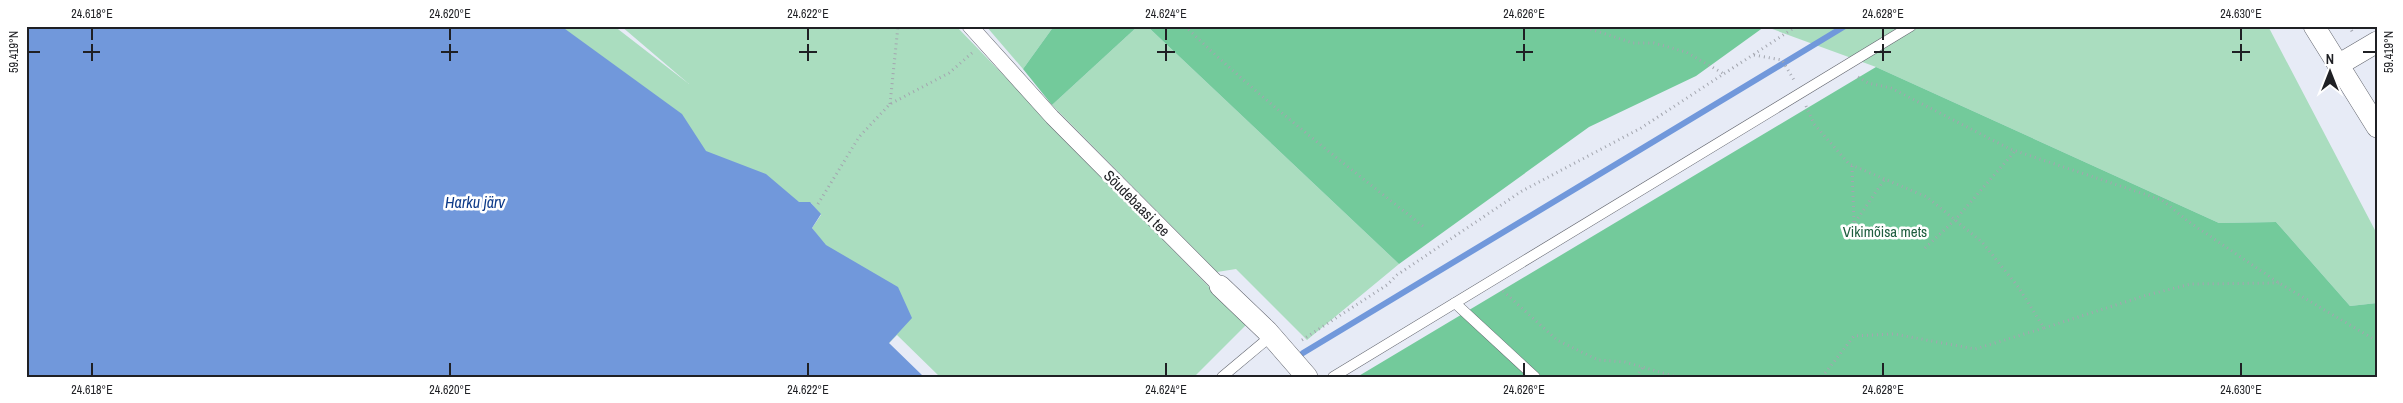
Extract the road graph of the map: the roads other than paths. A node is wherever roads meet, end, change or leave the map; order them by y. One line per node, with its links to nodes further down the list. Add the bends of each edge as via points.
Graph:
1 (970, 26): 7 (street, Sõudebaasi tee, via 1052,117)
2 (1911, 26): 8 (lane)
3 (2314, 26): 5 (street)
4 (2377, 42): 5 (street)
5 (2338, 65): 6 (street)
6 (2377, 127)
7 (1220, 286): 9 (street, Sõudebaasi tee)
8 (1455, 303): 12 (lane); 13 (lane)
9 (1278, 344): 10 (lane); 11 (street, Sõudebaasi tee)
10 (1222, 377)
11 (1307, 377)
12 (1333, 377)
13 (1535, 377)

